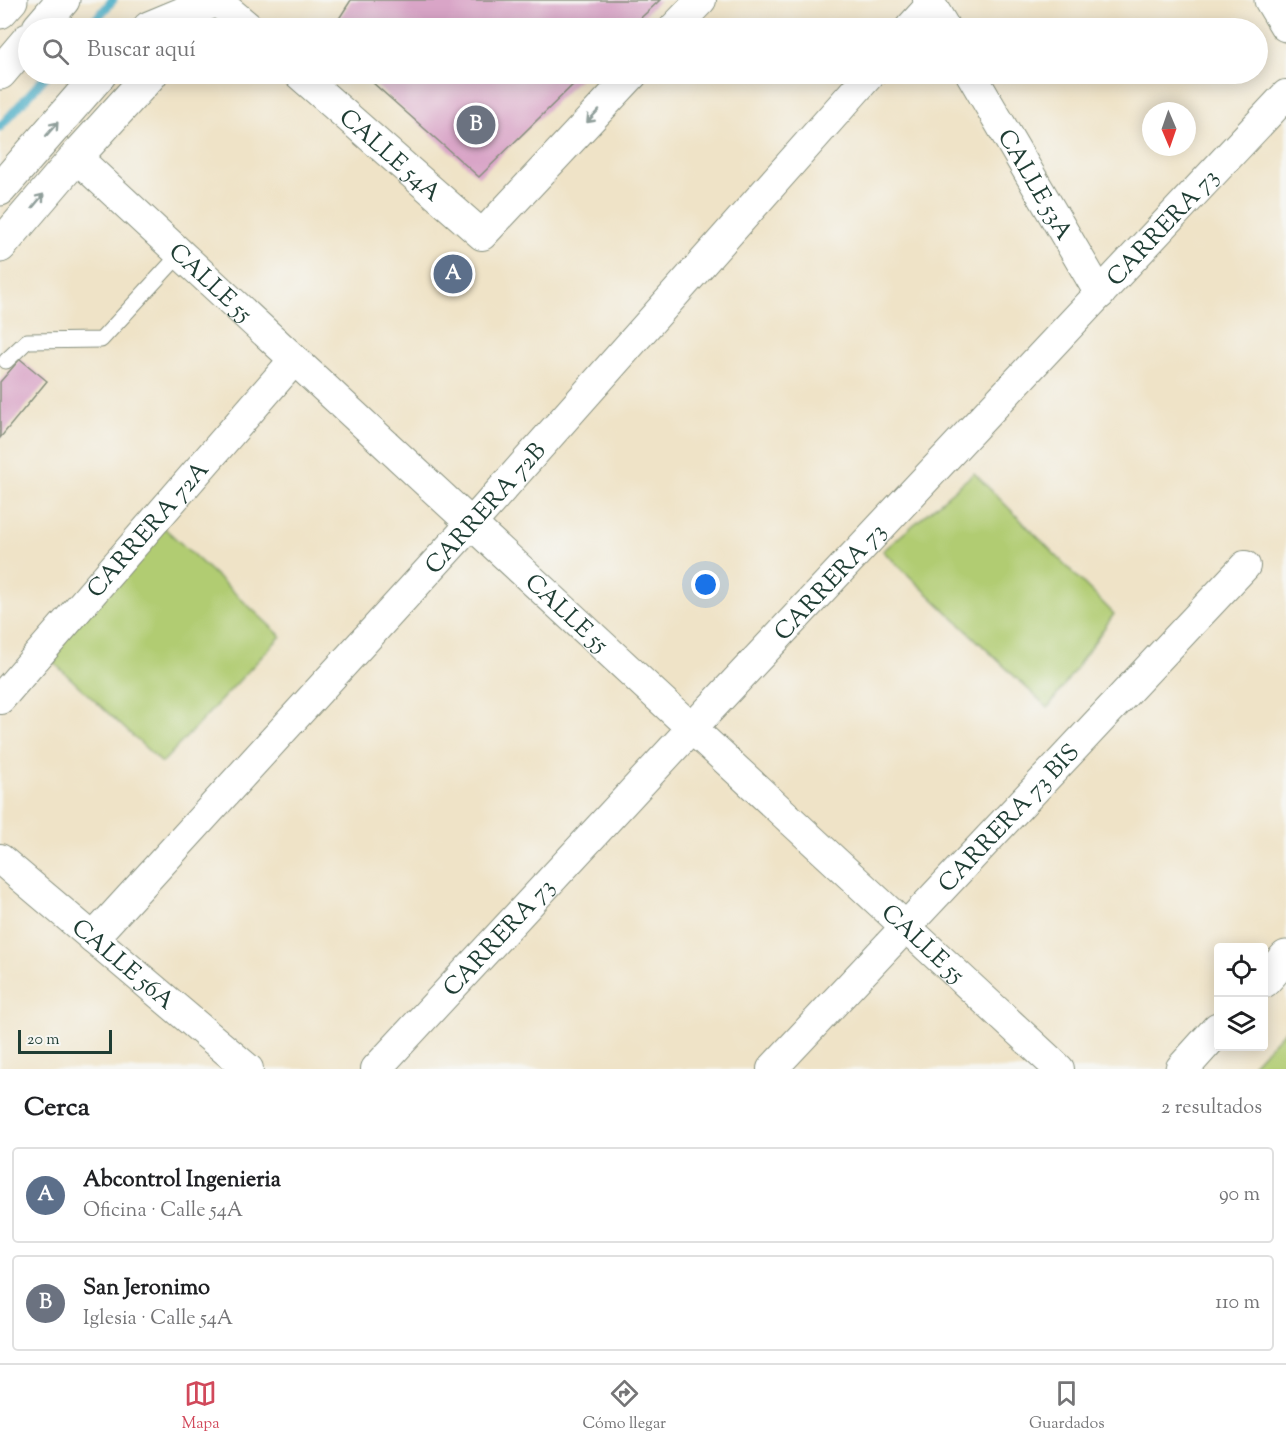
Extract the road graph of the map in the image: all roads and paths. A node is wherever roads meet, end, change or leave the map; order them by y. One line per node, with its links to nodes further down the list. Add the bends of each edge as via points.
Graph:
1 (11, 0): 7 (main road)
2 (63, 0): 8 (main road)
3 (167, 0): 9 (main road)
4 (216, 0): 10 (main road); 11 (main road); 12 (street)
5 (701, 0): 13 (street)
6 (1271, 0): 14 (main road)
7 (0, 12)
8 (48, 18)
9 (150, 18)
10 (173, 18)
11 (200, 18)
12 (237, 18)
13 (684, 18)
14 (1286, 25)
15 (18, 52): 16 (main road)
16 (0, 73)
17 (91, 84): 25 (main road, one-way to 17)
18 (142, 84): 24 (main road)
19 (310, 84): 20 (street, CALLE 54A, one-way to 19, via 482,235)
20 (624, 84)
21 (861, 84): 31 (street, CARRERA 72B)
22 (977, 84): 28 (street, CALLE 53A)
23 (1286, 95): 28 (street, CARRERA 73)
24 (75, 157): 26 (main road, one-way to 24); 27 (street, CALLE 55)
25 (0, 189)
26 (0, 246)
27 (180, 254): 29 (street, CALLE 55); 30 (lane, via 101,340 27,341)
28 (1100, 294): 34 (street, CARRERA 73)
29 (294, 360): 31 (street, CALLE 55); 33 (street, CARRERA 72A)
30 (2, 362)
31 (471, 524): 34 (street, CALLE 55); 37 (street, CARRERA 72B)
32 (1245, 566): 36 (street, CARRERA 73 BIS)
33 (0, 699)
34 (692, 728): 36 (street, CALLE 55); 42 (street, CARRERA 73)
35 (0, 859): 37 (street, CALLE 56A)
36 (906, 926): 43 (street, CARRERA 73 BIS); 44 (street, CALLE 55)
37 (93, 938): 41 (street, CALLE 56A)
38 (1286, 957): 39 (main road)
39 (1268, 976)
40 (1214, 1033): 45 (main road)
41 (248, 1069)
42 (376, 1069)
43 (772, 1069)
44 (1059, 1069)
45 (1182, 1069)

